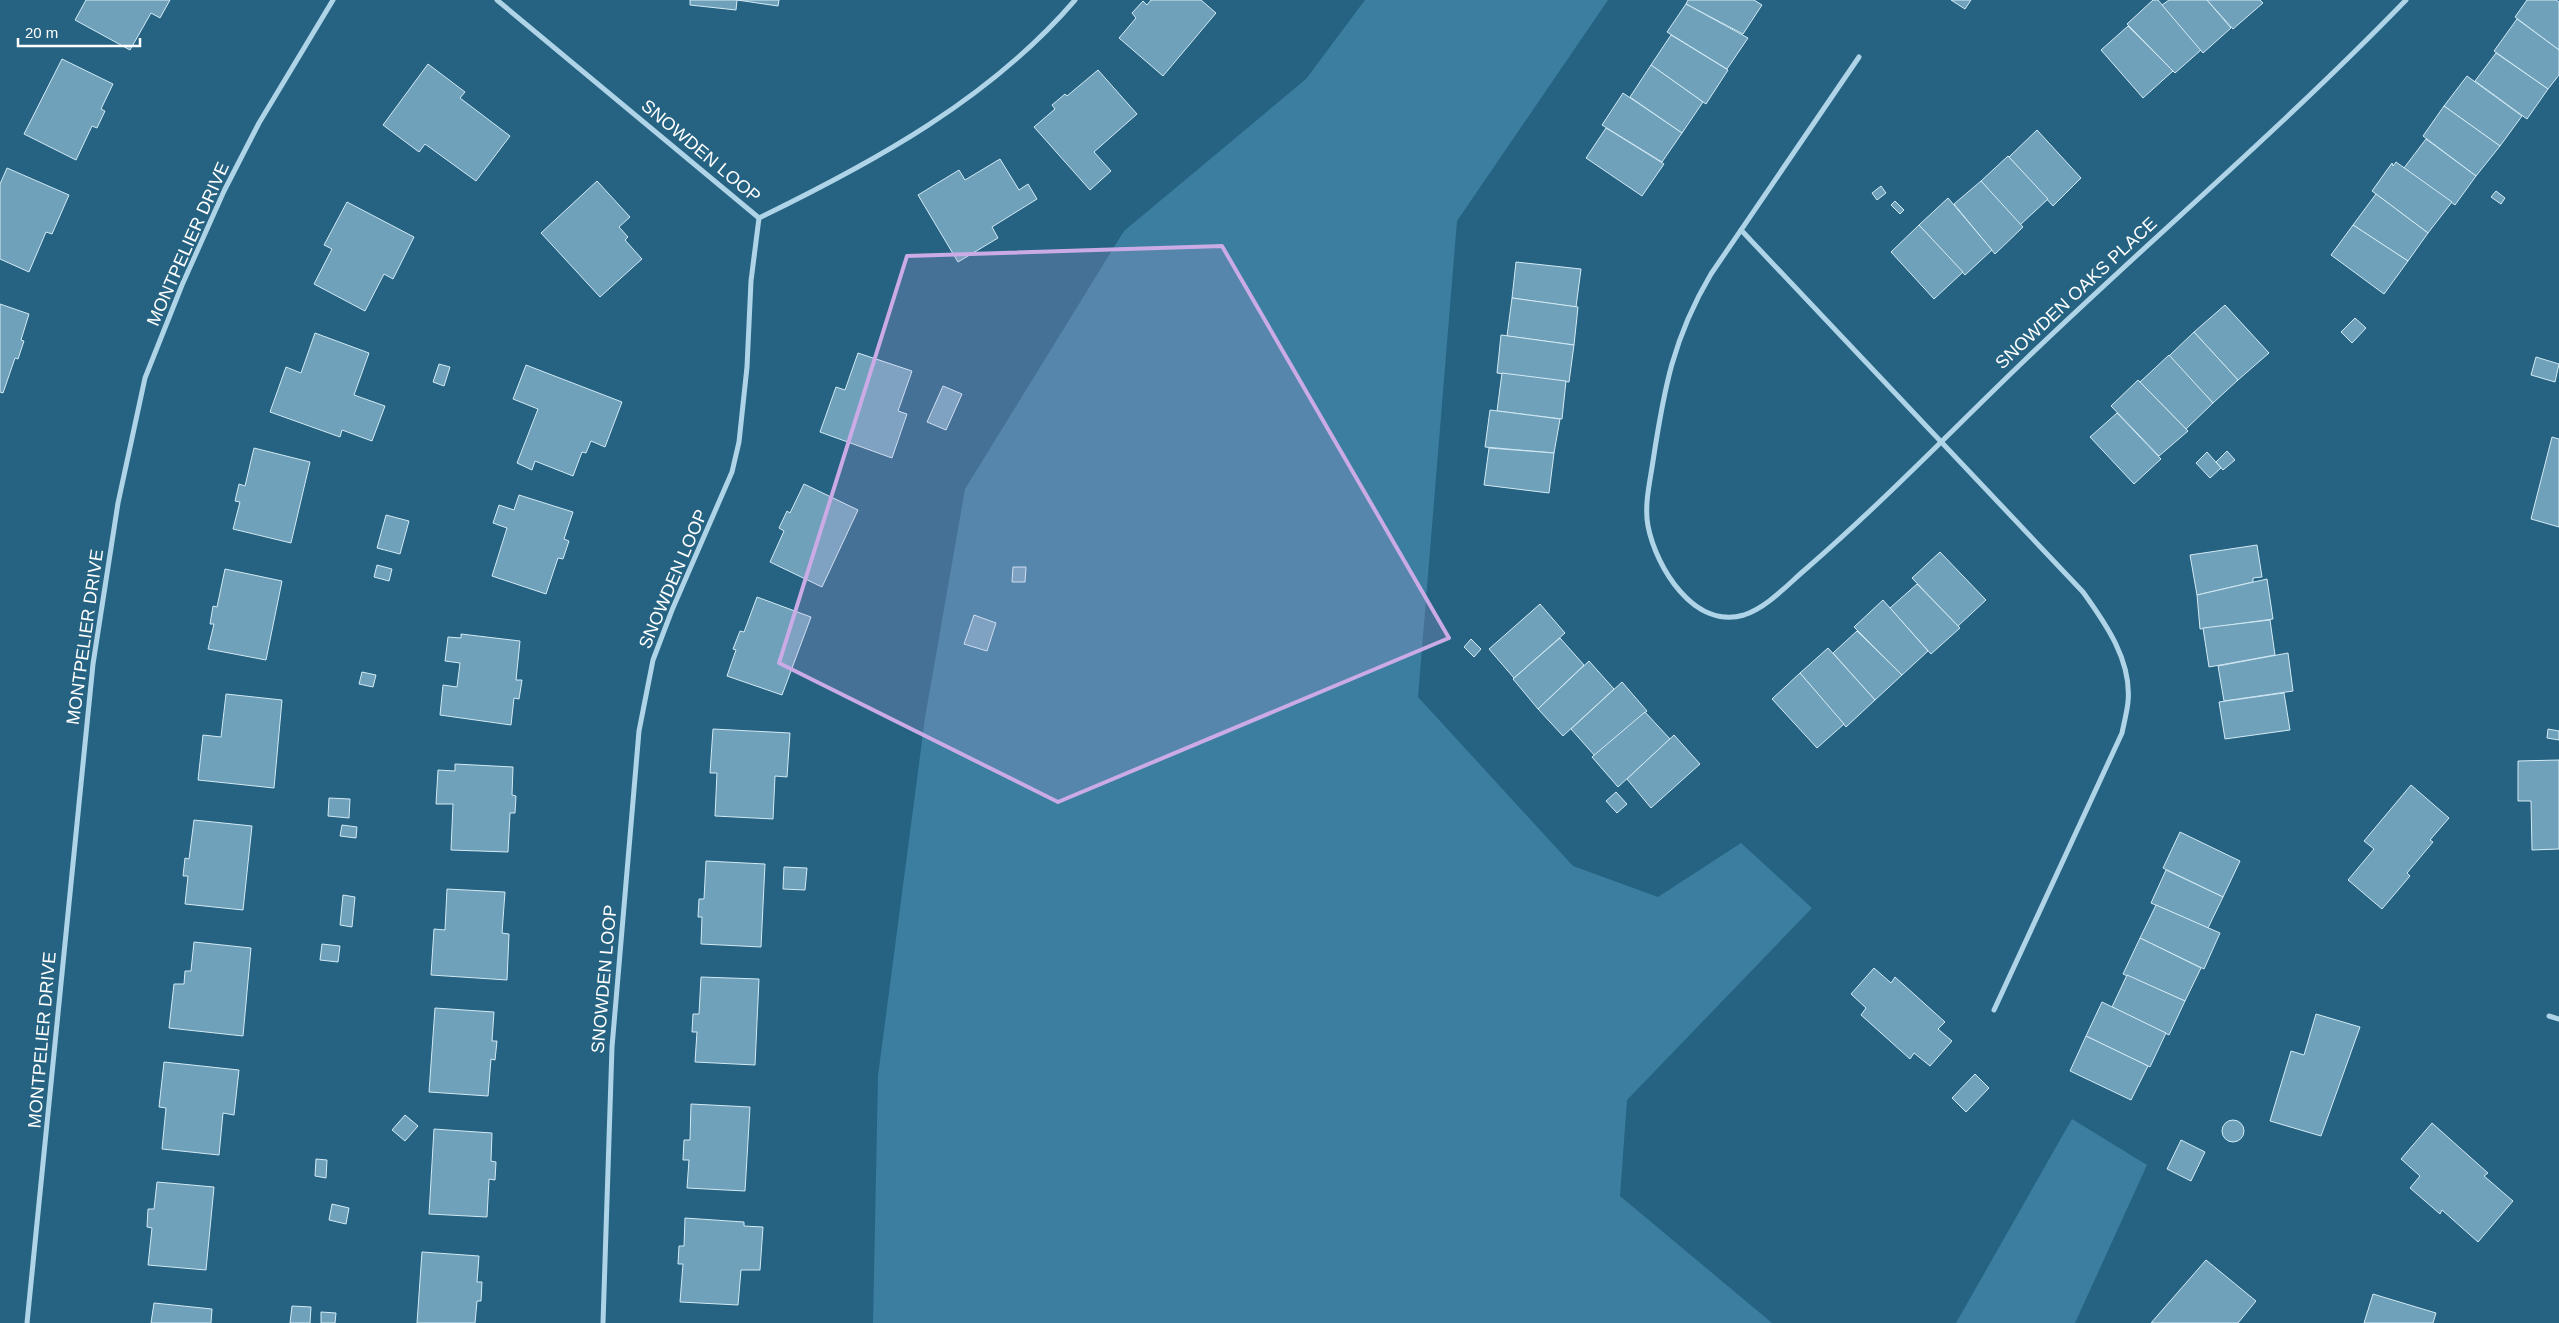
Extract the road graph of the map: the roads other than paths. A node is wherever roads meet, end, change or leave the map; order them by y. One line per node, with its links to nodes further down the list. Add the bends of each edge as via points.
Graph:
1 (333, 0): 12 (street, MONTPELIER DRIVE, via 224,191 145,378 118,503 93,664)
2 (497, 0): 6 (street, SNOWDEN LOOP)
3 (1075, 0): 6 (street, via 1004,71 928,126 849,174)
4 (2406, 0): 8 (street, SNOWDEN OAKS PLACE)
5 (1859, 57): 7 (street, SNOWDEN OAKS PLACE)
6 (759, 218): 13 (street, SNOWDEN LOOP, via 751,281 747,367 739,442 732,472 653,660 639,731 612,1047)
7 (1740, 230): 8 (street); 8 (street, SNOWDEN OAKS PLACE, via 1702,288 1682,331 1663,391 1646,514 1651,542 1674,585 1696,606 1726,618 1744,615 1764,605 1838,541)
8 (1941, 441): 9 (street, via 2084,592 2108,626 2124,668 2128,693 2122,733)
9 (1994, 1010)
10 (2549, 1016): 11 (street)
11 (2559, 1019)
12 (27, 1323)
13 (603, 1323)

